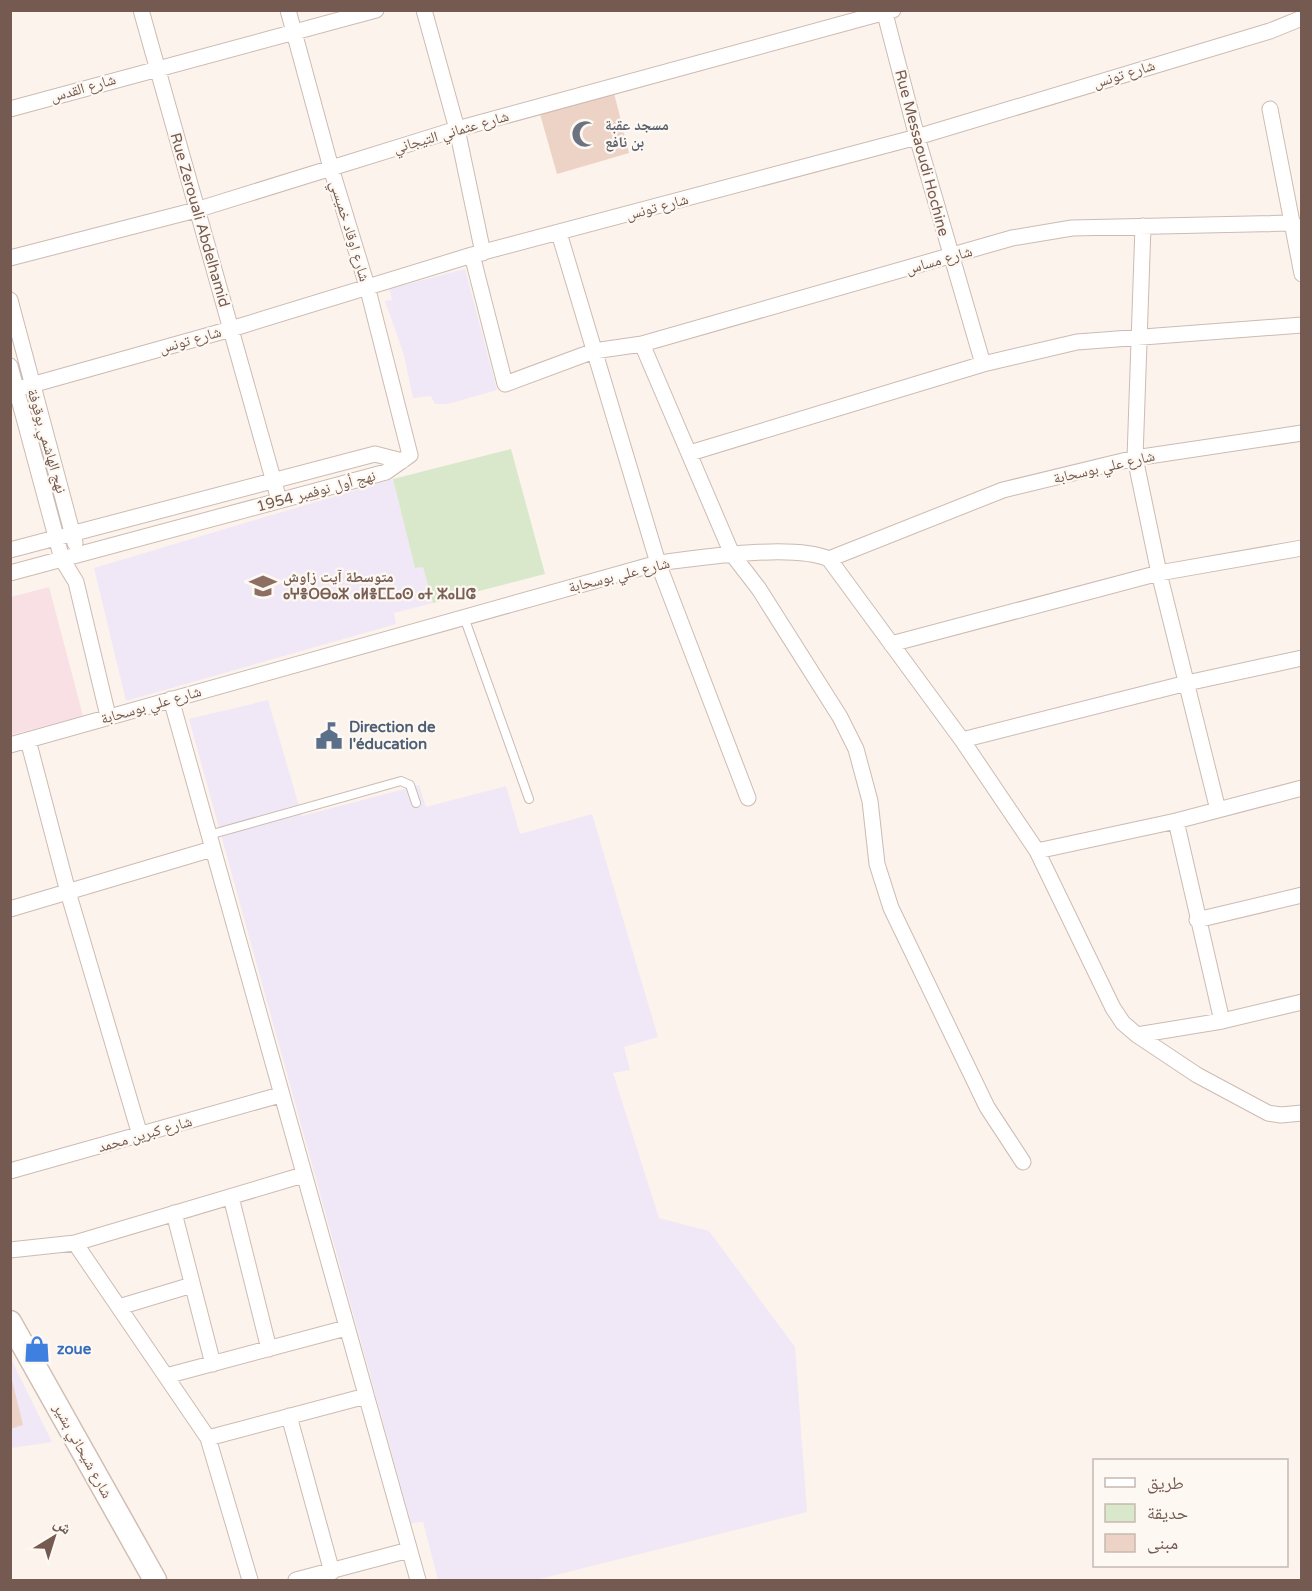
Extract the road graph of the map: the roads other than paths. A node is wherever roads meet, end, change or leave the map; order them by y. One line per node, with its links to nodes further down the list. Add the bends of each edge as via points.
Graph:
1 (141, 10): 8 (street, Rue Zerouali Abdelhamid)
2 (288, 10): 7 (street, شارع اوقاد خميسي)
3 (376, 10): 7 (street)
4 (424, 10): 11 (street)
5 (887, 11): 11 (street, شارع عثماني التيجاني); 12 (street, Rue Messaoudi Hochine)
6 (1302, 18): 12 (street, شارع تونس)
7 (294, 32): 8 (street, شارع القدس); 13 (street, شارع اوقاد خميسي)
8 (156, 68): 9 (street, شارع القدس); 14 (street, Rue Zerouali Abdelhamid)
9 (10, 109)
10 (1270, 109): 15 (street)
11 (457, 129): 13 (street, شارع عثماني التيجاني); 18 (street)
12 (917, 137): 17 (street, شارع تونس); 19 (street, Rue Messaoudi Hochine)
13 (331, 168): 14 (street, شارع عثماني التيجاني); 22 (street, شارع اوقاد خميسي)
14 (196, 210): 20 (street, شارع عثماني التيجاني); 25 (street, Rue Zerouali Abdelhamid)
15 (1293, 223): 16 (street, شارع مساس); 21 (street)
16 (1143, 226): 19 (street, شارع مساس, via 1072,228 1012,238); 26 (street)
17 (559, 233): 18 (street, شارع تونس); 28 (street)
18 (478, 254): 22 (street, شارع تونس); 28 (street, شارع مساس, via 505,384)
19 (951, 257): 27 (street, شارع مساس); 29 (street, Rue Messaoudi Hochine)
20 (10, 258)
21 (1302, 274)
22 (367, 286): 25 (street, شارع تونس); 34 (street, شارع اوقاد خميسي)
23 (10, 300): 31 (street, نهج الهاشمي بوقوفة)
24 (1302, 325): 26 (street)
25 (231, 329): 31 (street, شارع تونس); 36 (street, Rue Zerouali Abdelhamid)
26 (1137, 337): 29 (street, via 1077,342); 35 (street)
27 (642, 344): 28 (street, شارع مساس); 33 (street)
28 (594, 351): 46 (street)
29 (983, 364): 33 (street)
30 (10, 366): 31 (street, نهج الهاشمي بوقوفة)
31 (19, 388): 38 (street, نهج الهاشمي بوقوفة); 39 (street, نهج الهاشمي بوقوفة)
32 (1302, 433): 35 (street, شارع علي بوسحابة)
33 (690, 453): 42 (street)
34 (406, 457): 36 (street, نهج أول نوفمبر 1954, via 375,454); 37 (street, نهج أول نوفمبر 1954, via 386,472)
35 (1135, 458): 45 (street, شارع علي بوسحابة, via 1003,490); 48 (street)
36 (273, 480): 37 (street, Rue Zerouali Abdelhamid); 38 (street, نهج أول نوفمبر 1954)
37 (279, 500): 43 (street, نهج أول نوفمبر 1954)
38 (72, 533): 39 (street, نهج أول نوفمبر 1954); 43 (street, نهج الهاشمي بوقوفة)
39 (56, 537): 41 (street, نهج أول نوفمبر 1954); 44 (street, نهج الهاشمي بوقوفة)
40 (1302, 548): 48 (street)
41 (10, 550)
42 (732, 554): 45 (street, شارع علي بوسحابة, via 804,552); 46 (street, شارع علي بوسحابة); 77 (street, via 759,589 856,749 870,801 877,864 891,908 987,1107)
43 (79, 556): 44 (street, نهج أول نوفمبر 1954); 49 (street, نهج الهاشمي بوقوفة)
44 (62, 559): 47 (street, نهج أول نوفمبر 1954); 49 (street, نهج الهاشمي بوقوفة)
45 (829, 559): 51 (street)
46 (658, 563): 50 (street, شارع علي بوسحابة); 60 (street)
47 (10, 573)
48 (1159, 573): 51 (street); 53 (street)
49 (76, 582): 55 (street, نهج الهاشمي بوقوفة)
50 (464, 617): 54 (street, شارع علي بوسحابة); 61 (lane)
51 (891, 644): 57 (street)
52 (1302, 658): 53 (street)
53 (1187, 683): 57 (street); 63 (street)
54 (171, 699): 55 (street, شارع علي بوسحابة); 65 (street)
55 (108, 716): 56 (street, شارع علي بوسحابة)
56 (28, 740): 58 (street, شارع علي بوسحابة); 67 (street)
57 (962, 740): 66 (street)
58 (10, 746)
59 (1302, 788): 63 (street)
60 (748, 798)
61 (529, 799)
62 (417, 803): 65 (lane, via 406,782 389,783)
63 (1218, 810): 64 (street)
64 (1176, 821): 66 (street); 70 (street)
65 (210, 842): 67 (street); 74 (street)
66 (1037, 852): 73 (street, via 1113,1008)
67 (68, 892): 69 (street); 76 (street)
68 (1302, 895): 70 (street)
69 (10, 909)
70 (1197, 920): 72 (street)
71 (1302, 1002): 72 (street)
72 (1222, 1021): 73 (street)
73 (1137, 1035): 75 (street, via 1252,1106 1281,1115)
74 (280, 1095): 76 (street, شارع كبرين محمد); 79 (street)
75 (1302, 1113)
76 (140, 1135): 78 (street, شارع كبرين محمد)
77 (1023, 1162)
78 (12, 1166)
79 (303, 1175): 80 (street); 87 (street)
80 (231, 1197): 81 (street); 88 (street)
81 (174, 1213): 82 (street); 84 (street)
82 (75, 1243): 83 (street); 85 (street)
83 (10, 1250)
84 (192, 1285): 85 (street); 89 (street)
85 (119, 1307): 90 (street)
86 (10, 1322): 96 (main road, شارع شيحاني بشير)
87 (346, 1328): 88 (street); 91 (street)
88 (269, 1349): 89 (street)
89 (213, 1364): 90 (street)
90 (166, 1376): 93 (street)
91 (366, 1396): 92 (street); 94 (street)
92 (289, 1416): 93 (street); 95 (street)
93 (208, 1438): 97 (street)
94 (409, 1550): 95 (street); 99 (street)
95 (332, 1572): 98 (street)
96 (155, 1581)
97 (250, 1581)
98 (296, 1581)
99 (418, 1581)

